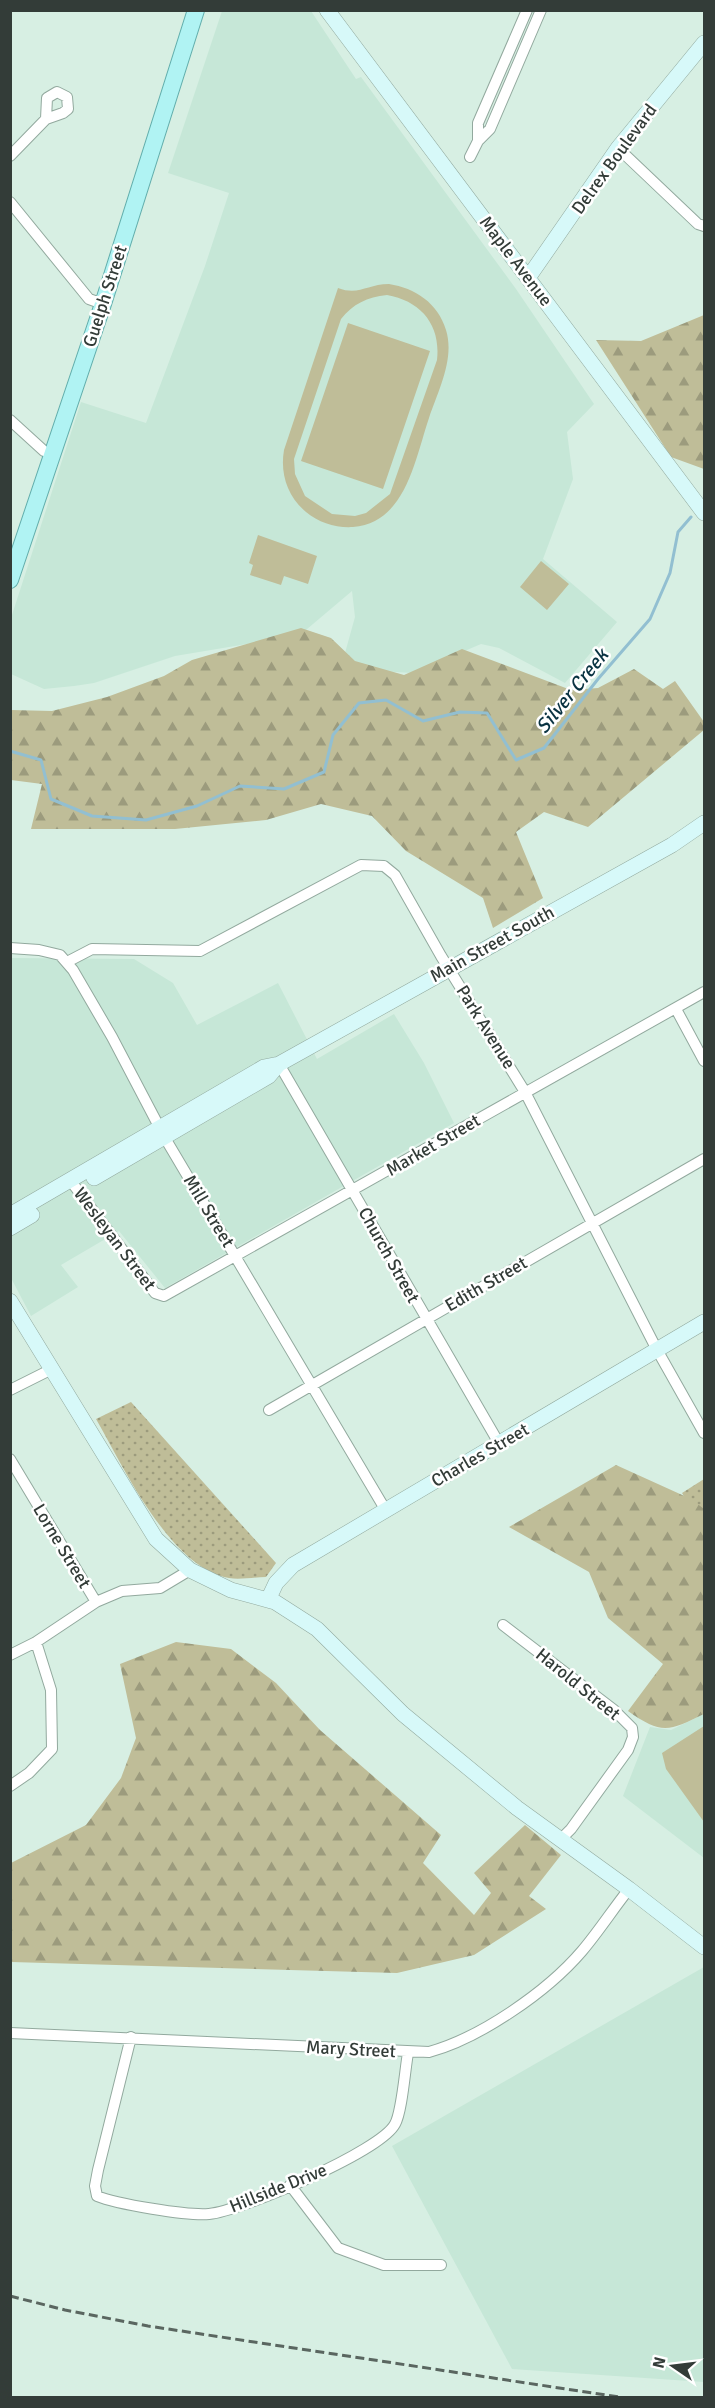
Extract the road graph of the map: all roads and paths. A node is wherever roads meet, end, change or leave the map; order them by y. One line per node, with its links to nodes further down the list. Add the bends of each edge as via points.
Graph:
1 (196, 10): 15 (main road, Guelph Street)
2 (327, 10): 14 (street, Maple Avenue)
3 (541, 10): 5 (street)
4 (525, 16): 5 (street); 8 (street, via 478,123)
5 (534, 26): 8 (street, via 490,129)
6 (705, 43): 9 (street, Delrex Boulevard)
7 (46, 118): 10 (street)
8 (478, 141): 11 (street)
9 (618, 148): 13 (street, via 698,224); 14 (street, Delrex Boulevard)
10 (10, 156)
11 (470, 158)
12 (10, 202): 15 (street, via 89,300)
13 (705, 226)
14 (528, 278): 18 (street, Maple Avenue)
15 (104, 304): 17 (main road, Guelph Street)
16 (10, 420): 17 (street)
17 (51, 454): 19 (main road, Guelph Street)
18 (705, 513)
19 (10, 580)
20 (705, 823): 23 (street, Main Street South)
21 (10, 948): 22 (street, via 54,953)
22 (67, 962): 23 (street, Park Avenue, via 92,949 200,951 361,865 384,866 395,875); 29 (street, Mill Street)
23 (448, 968): 27 (street, Main Street South); 28 (street, Park Avenue)
24 (705, 992): 25 (street, Market Street)
25 (676, 1009): 26 (street); 28 (street, Market Street)
26 (705, 1061)
27 (279, 1064): 29 (street, Main Street South, via 264,1066); 32 (street, Church Street)
28 (525, 1092): 32 (street, Market Street); 34 (street, Park Avenue)
29 (163, 1133): 31 (street, Main Street South); 36 (street, Mill Street)
30 (705, 1159): 34 (street, Edith Street)
31 (73, 1184): 33 (street, Main Street South); 35 (street, Main Street South); 37 (street, Wesleyan Street)
32 (353, 1191): 36 (street, Market Street); 39 (street, Church Street)
33 (10, 1215)
34 (592, 1222): 39 (street, Edith Street); 41 (street, Park Avenue)
35 (10, 1228)
36 (235, 1256): 37 (street, Market Street); 43 (street, Mill Street)
37 (160, 1296)
38 (10, 1301): 42 (street)
39 (425, 1320): 43 (street, Edith Street); 47 (street, Church Street)
40 (705, 1322): 41 (street, Charles Street)
41 (656, 1348): 46 (street, Park Avenue); 47 (street, Charles Street)
42 (52, 1369): 44 (street); 50 (street, via 156,1539)
43 (310, 1385): 45 (street, Edith Street); 49 (street, Mill Street)
44 (10, 1390)
45 (269, 1410)
46 (705, 1433)
47 (500, 1445): 49 (street, Charles Street)
48 (10, 1458): 52 (street, Lorne Street)
49 (385, 1509): 51 (street, Charles Street, via 293,1565 276,1583)
50 (190, 1570): 51 (street, via 231,1590); 52 (street, via 160,1588 122,1591)
51 (268, 1600): 57 (street, via 317,1629 403,1714 516,1808)
52 (96, 1602): 54 (street)
53 (503, 1625): 57 (street, Harold Street, via 632,1728 628,1750)
54 (36, 1642): 55 (street); 56 (street, via 51,1690 52,1749)
55 (10, 1655)
56 (10, 1786)
57 (561, 1839): 58 (street)
58 (629, 1889): 59 (street); 62 (street, Mary Street, via 580,1953 541,1989 451,2046)
59 (705, 1947)
60 (10, 2033): 61 (street, Mary Street)
61 (131, 2037): 62 (street, Mary Street); 63 (street, Hillside Drive, via 98,2170 97,2196 112,2202 208,2214 241,2206)
62 (408, 2053): 63 (street, Hillside Drive, via 396,2123 388,2134)
63 (290, 2185): 64 (street, via 338,2248 384,2265)
64 (441, 2265)

